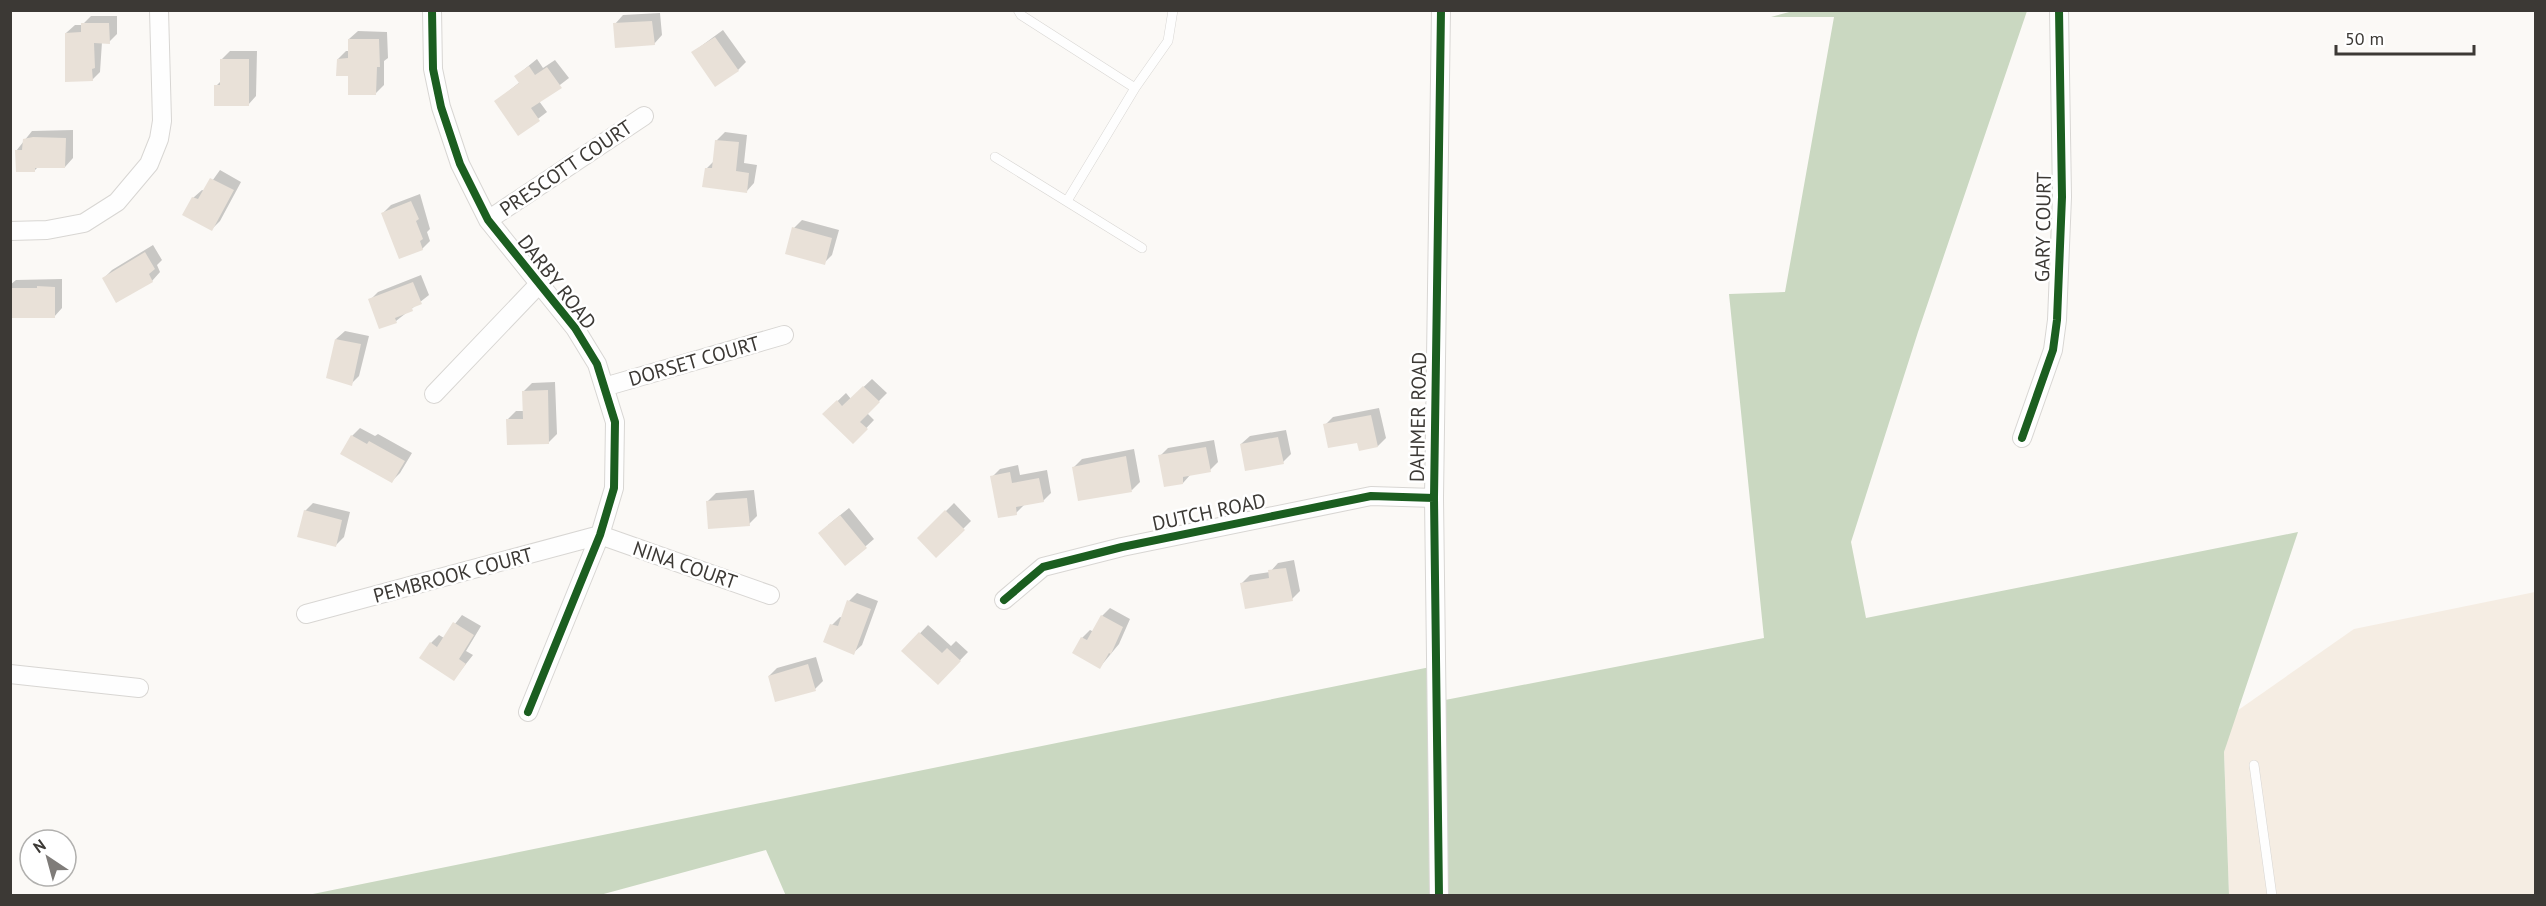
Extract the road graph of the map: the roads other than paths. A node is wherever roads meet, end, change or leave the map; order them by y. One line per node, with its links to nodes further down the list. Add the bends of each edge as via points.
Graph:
1 (159, 10): 12 (street, via 162,121 149,164 117,202 84,223)
2 (432, 10): 11 (street, DARBY ROAD, via 433,69 441,107 460,164)
3 (1018, 10): 7 (lane)
4 (1173, 10): 7 (lane, via 1168,41)
5 (1440, 10): 19 (street, DAHMER ROAD)
6 (2059, 10): 18 (street, GARY COURT, via 2061,196 2057,320 2053,350)
7 (1135, 88): 10 (lane)
8 (644, 116): 11 (street, PRESCOTT COURT)
9 (995, 157): 10 (lane)
10 (1067, 201): 13 (lane)
11 (488, 220): 14 (street, DARBY ROAD)
12 (10, 231)
13 (1142, 248)
14 (538, 284): 16 (street, DARBY ROAD, via 575,328 597,364); 17 (street)
15 (784, 334): 16 (street, DORSET COURT)
16 (604, 387): 20 (street, DARBY ROAD, via 615,422 614,488)
17 (434, 394)
18 (2022, 438)
19 (1434, 498): 22 (street, DUTCH ROAD, via 1371,496 1122,547 1043,567); 28 (street, DAHMER ROAD)
20 (600, 535): 21 (street, NINA COURT); 23 (street, PEMBROOK COURT); 26 (street, DARBY ROAD)
21 (770, 595)
22 (1004, 600)
23 (306, 614)
24 (10, 674): 25 (street)
25 (139, 688)
26 (528, 712)
27 (2254, 765): 29 (lane)
28 (1439, 896)
29 (2272, 896)

